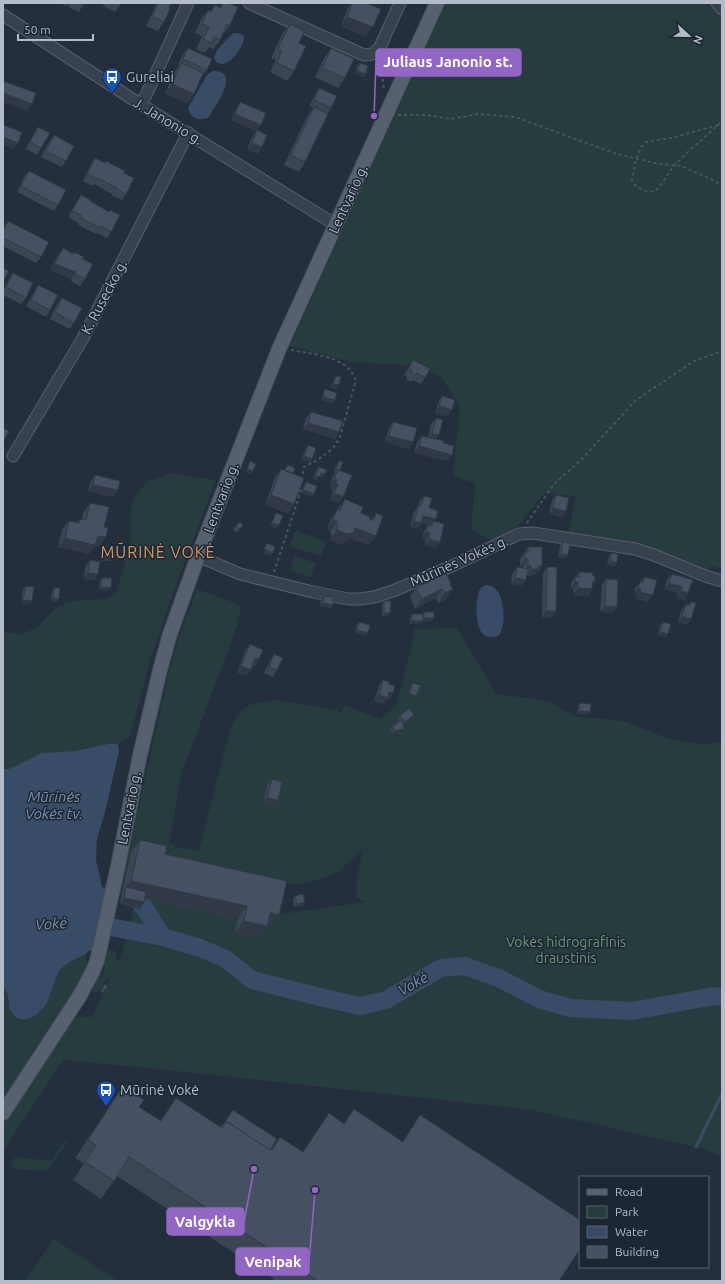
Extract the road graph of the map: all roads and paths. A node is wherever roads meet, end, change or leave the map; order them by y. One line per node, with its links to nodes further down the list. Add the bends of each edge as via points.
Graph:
1 (188, 3): 11 (street)
2 (249, 3): 8 (street, via 364,55)
3 (400, 3): 8 (street, via 380,47)
4 (437, 3): 10 (main road, Lentvario g.)
5 (717, 3): 6 (street)
6 (722, 9)
7 (3, 15): 11 (street, J. Janonio g.)
8 (373, 54): 9 (path)
9 (381, 67): 10 (path); 12 (path)
10 (407, 70): 12 (main road, Lentvario g.)
11 (140, 104): 15 (street, J. Janonio g.)
12 (389, 110): 16 (path, via 409,116 426,115 451,119 478,114 515,117); 19 (main road, Lentvario g.)
13 (722, 120): 14 (path)
14 (718, 125): 16 (path, via 647,142 641,147); 17 (path)
15 (189, 134): 19 (street, J. Janonio g.); 22 (street, K. Rusecko g., via 83,338)
16 (636, 159): 17 (path); 17 (path, via 633,184 651,192)
17 (674, 165): 18 (path)
18 (722, 185)
19 (336, 225): 20 (main road, Lentvario g.)
20 (280, 349): 24 (main road, Lentvario g.); 26 (path, via 338,361 349,369 356,380 337,443 323,457 304,467 298,500)
21 (722, 351): 23 (path, via 694,361 636,400 582,459 554,484)
22 (13, 456)
23 (520, 534): 25 (street, Mūrinės Vokės g., via 533,532 635,549); 26 (street, Mūrinės Vokės g., via 454,565 374,597 348,599)
24 (198, 556): 26 (street, Mūrinės Vokės g., via 240,574); 27 (main road, Lentvario g., via 160,670 97,961 79,997)
25 (722, 581)
26 (270, 582)
27 (3, 1113)

